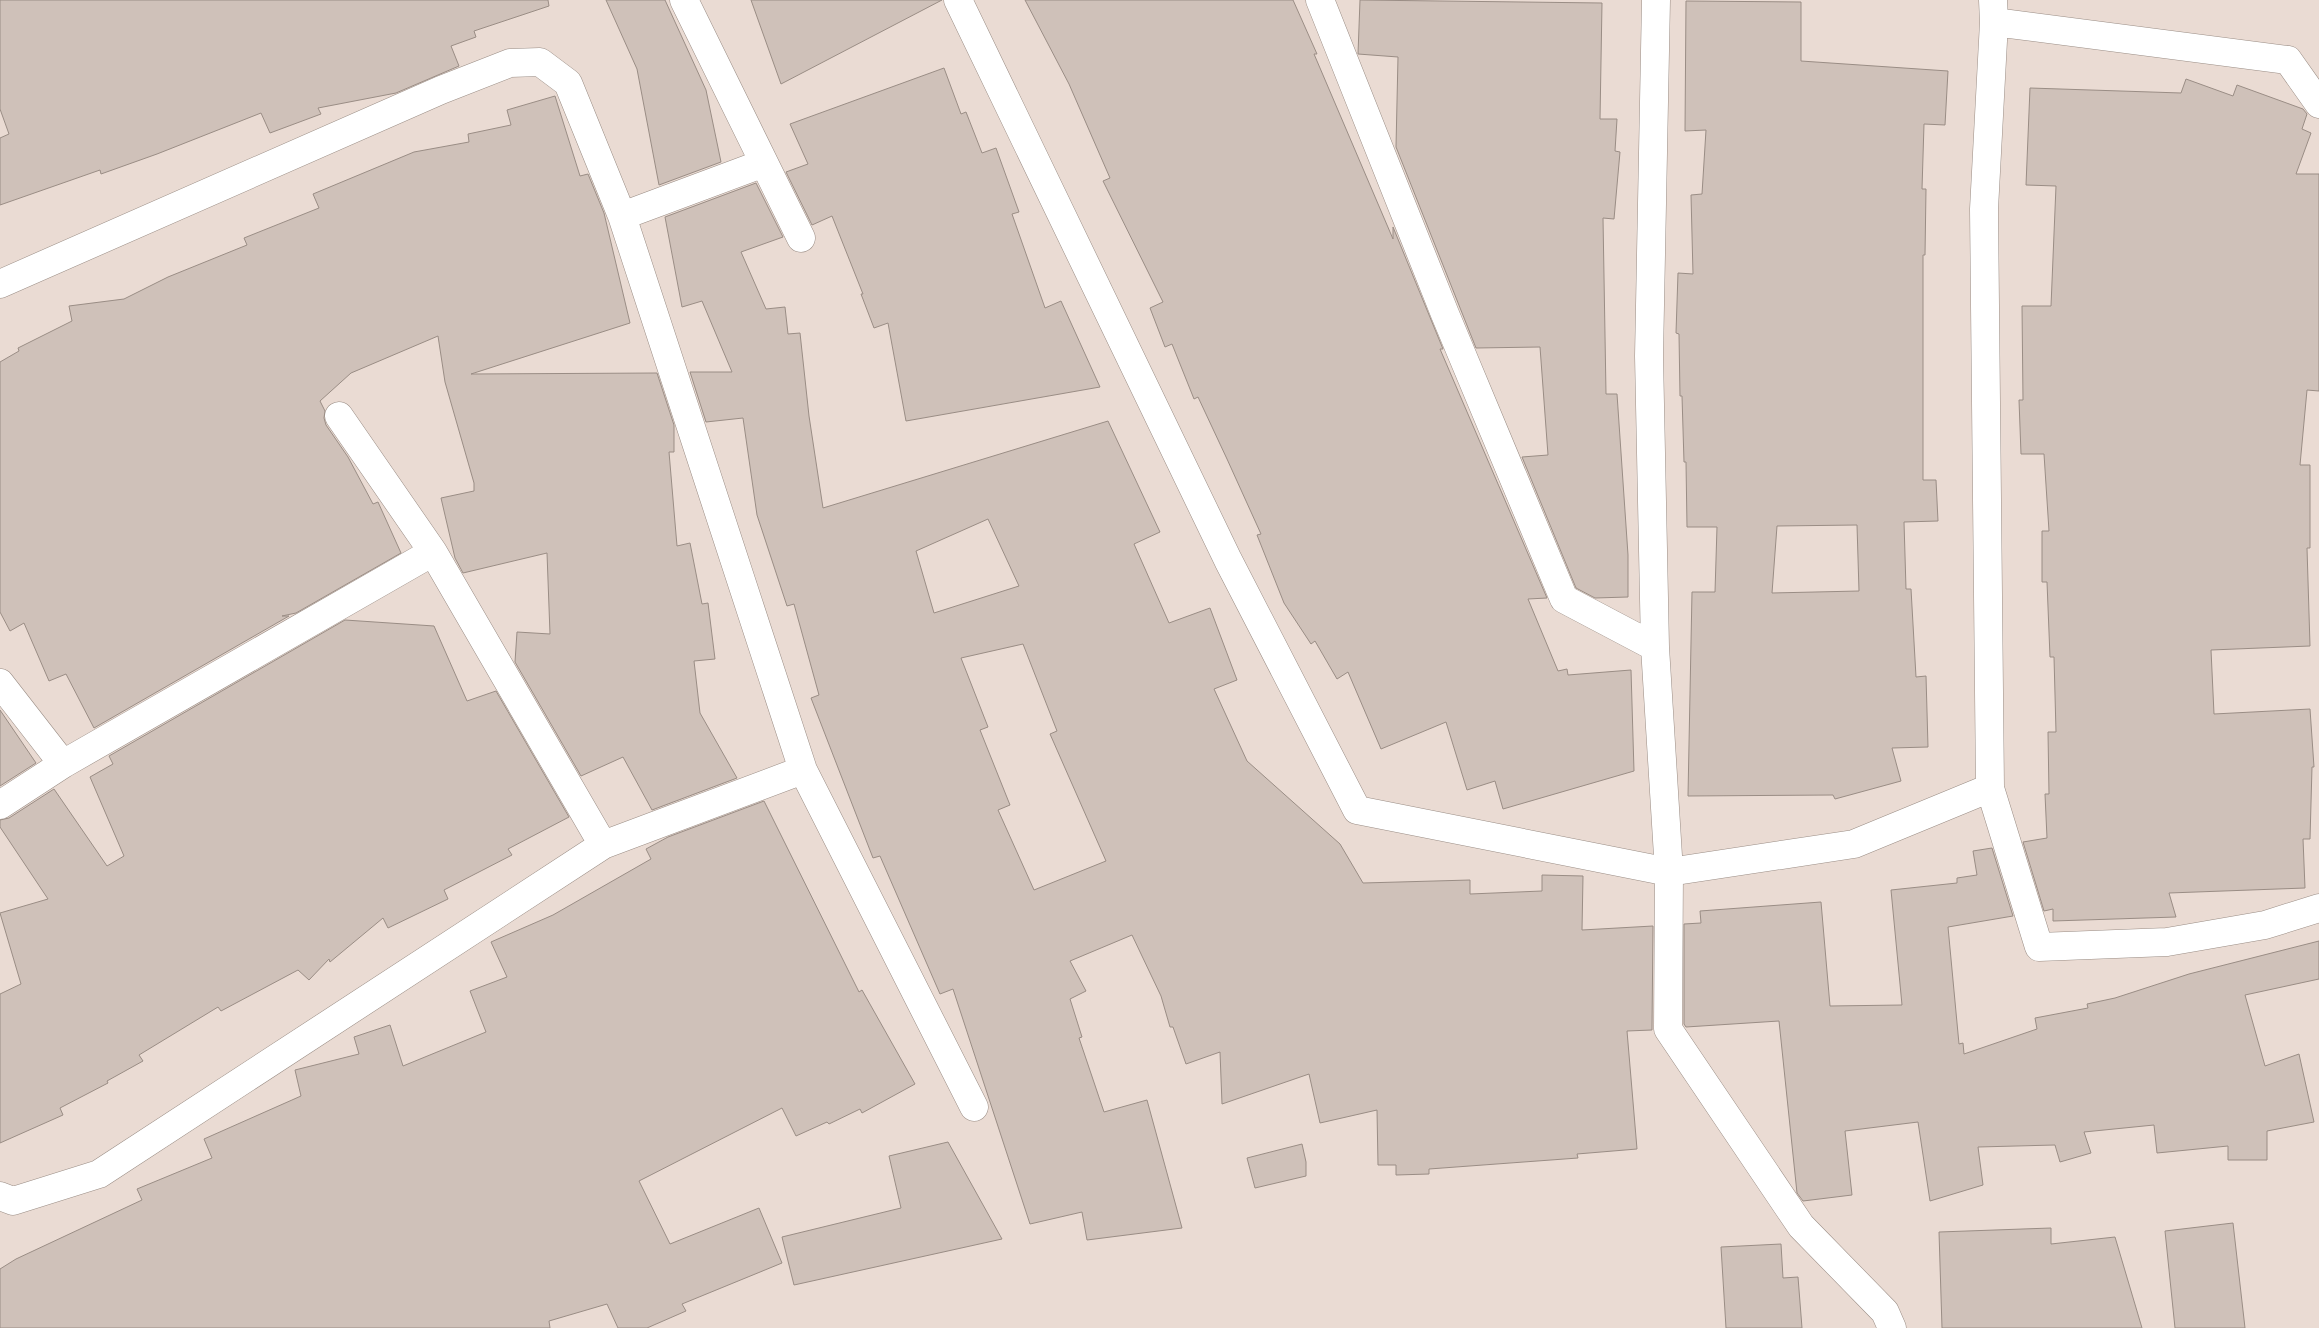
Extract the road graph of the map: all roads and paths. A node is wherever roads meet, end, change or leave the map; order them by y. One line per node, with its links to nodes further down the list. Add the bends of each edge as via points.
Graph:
1 (684, 0): 7 (street)
2 (958, 0): 20 (street, via 1228,560 1358,810)
3 (1320, 0): 13 (street, via 1445,314 1564,599)
4 (1656, 0): 13 (street, via 1649,356)
5 (1994, 11): 6 (street, via 2288,60); 17 (street, via 1984,209)
6 (2319, 104)
7 (764, 163): 8 (street); 9 (street)
8 (622, 216): 10 (street, via 568,83 540,62 510,63 441,90); 16 (street)
9 (801, 238)
10 (0, 284)
11 (339, 416): 12 (street)
12 (433, 552): 15 (street); 19 (street)
13 (1655, 647): 20 (street)
14 (0, 683): 15 (street)
15 (63, 764): 18 (street)
16 (803, 770): 19 (street); 22 (street)
17 (1990, 788): 20 (street, via 1854,844); 21 (street, via 2038,947 2167,942 2265,924)
18 (0, 805)
19 (603, 845): 23 (street, via 99,1174 13,1201)
20 (1669, 872): 24 (street, via 1668,1029 1801,1226 1885,1312)
21 (2319, 908)
22 (974, 1107)
23 (0, 1196)
24 (1892, 1328)

